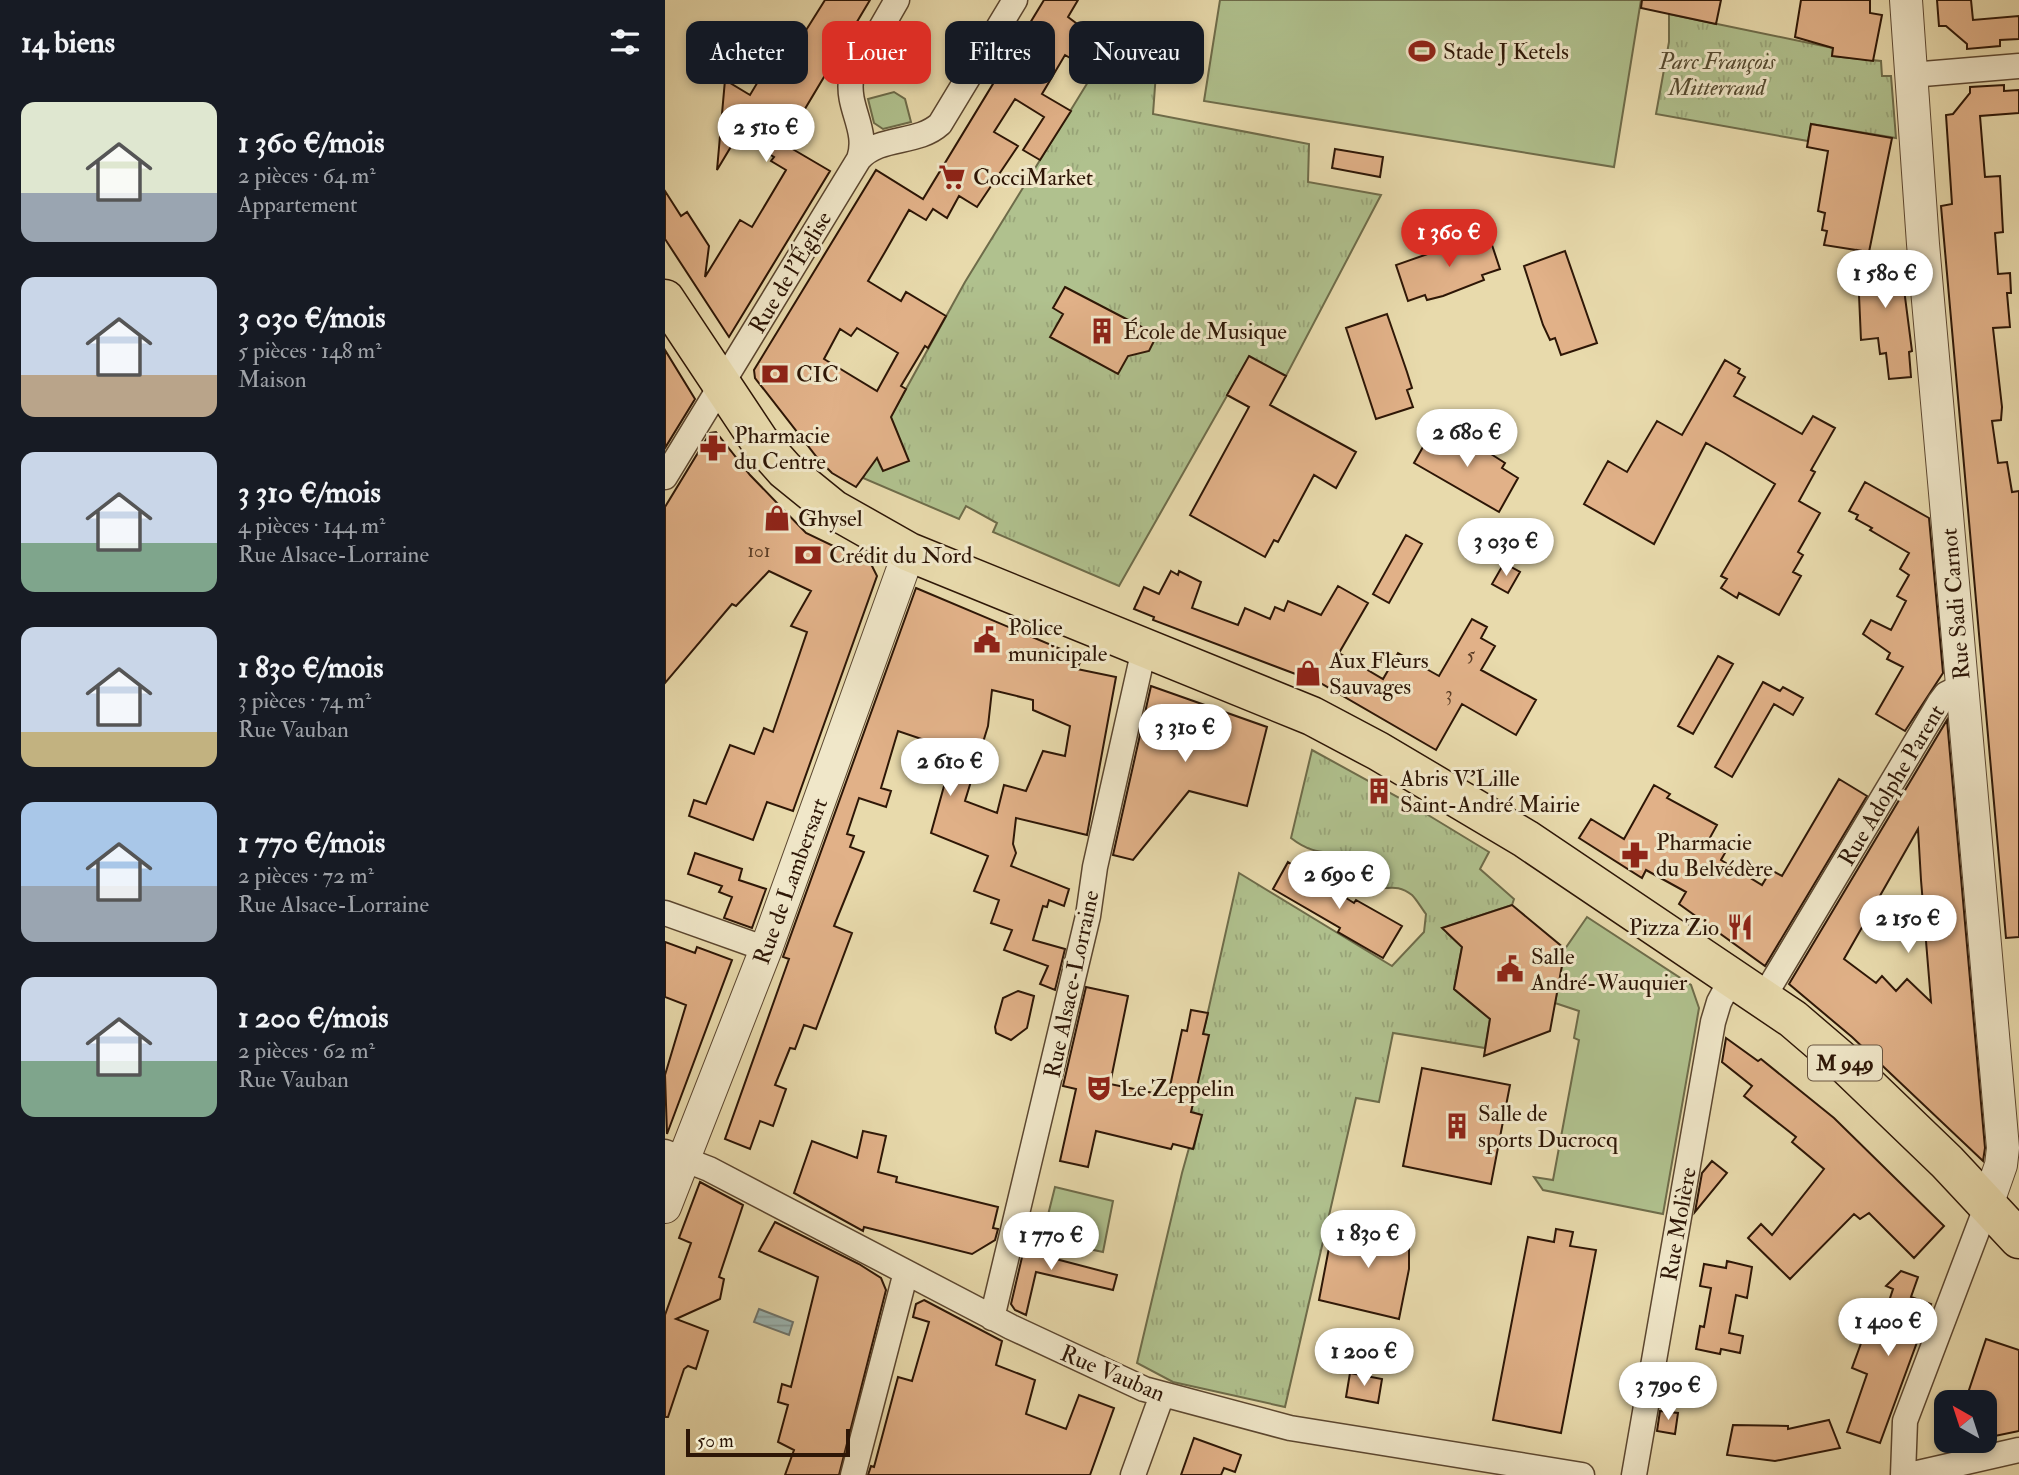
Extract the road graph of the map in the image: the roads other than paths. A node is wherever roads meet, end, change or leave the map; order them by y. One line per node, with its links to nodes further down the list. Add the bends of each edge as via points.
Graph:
1 (897, 0): 6 (street, via 851,80 863,138)
2 (1015, 0): 6 (street, via 940,124 923,135 879,145)
3 (1906, 0): 5 (street, Rue Sadi Carnot)
4 (2019, 66): 5 (street)
5 (1911, 75): 12 (street, Rue Sadi Carnot)
6 (859, 159): 8 (street, Rue de l'Église)
7 (665, 299): 8 (main road, M 949)
8 (722, 385): 9 (street, Rue de l'Église); 10 (main road, M 949, via 760,442 804,488)
9 (665, 477)
10 (909, 552): 11 (main road, M 949); 14 (street, Rue de Lambersart)
11 (1144, 649): 15 (main road, M 949, via 1277,700 1378,751 1526,839); 21 (street, Rue Alsace-Lorraine, via 1088,916)
12 (1962, 686): 15 (street, Rue Adolphe Parent, via 1940,702); 17 (street, Rue Sadi Carnot, via 2003,1148)
13 (665, 913): 14 (street)
14 (766, 949): 16 (street, Rue de Lambersart)
15 (1748, 987): 17 (main road, M 949, via 1842,1061); 27 (street, Rue Molière, via 1719,1002 1713,1022)
16 (674, 1155): 18 (street, Rue de Lambersart); 20 (street, Rue Vauban)
17 (1987, 1205): 19 (main road, M 949); 28 (street, via 1905,1421)
18 (665, 1207)
19 (2019, 1239)
20 (907, 1272): 21 (street, Rue Vauban); 24 (street)
21 (992, 1318): 22 (street, Rue Vauban)
22 (1162, 1395): 25 (street); 26 (street, Rue Vauban, via 1290,1428)
23 (2019, 1450): 29 (street)
24 (853, 1475)
25 (1133, 1475)
26 (1582, 1475)
27 (1634, 1475)
28 (1903, 1475)
29 (1909, 1475)

